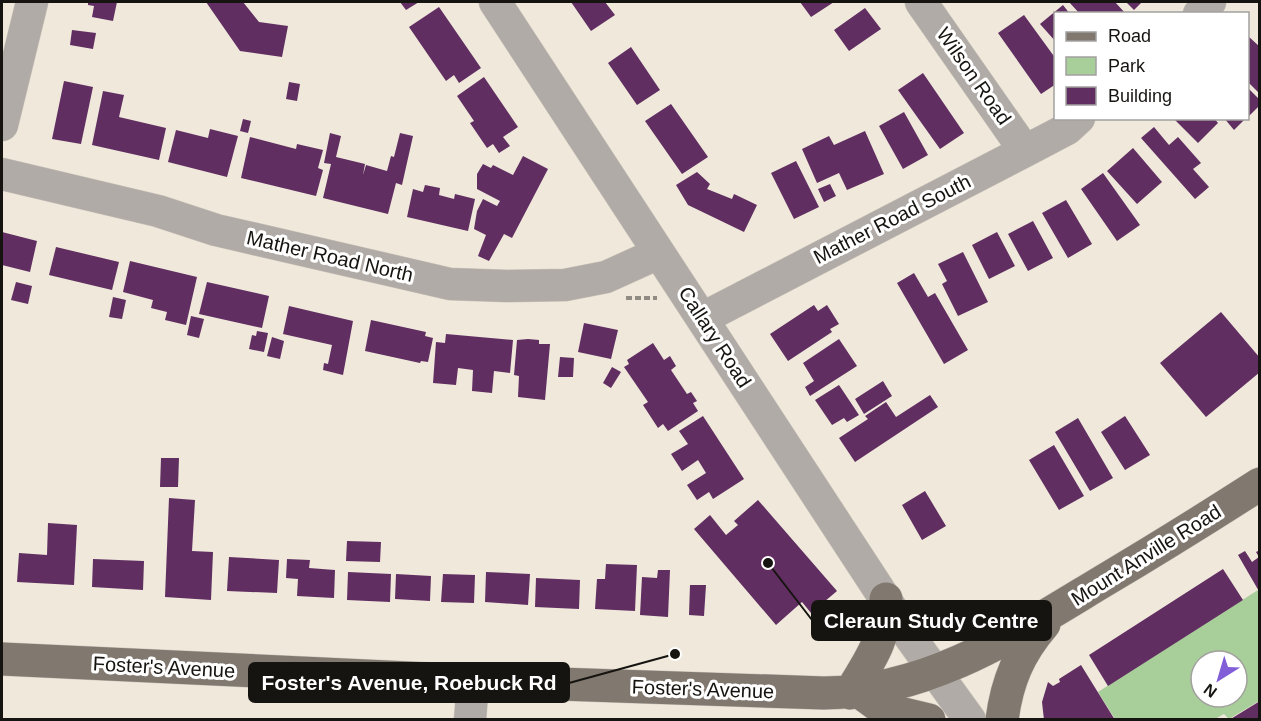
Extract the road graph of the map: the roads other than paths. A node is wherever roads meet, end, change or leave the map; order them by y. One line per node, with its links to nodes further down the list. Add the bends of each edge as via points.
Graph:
1 (32, 2): 5 (street)
2 (495, 2): 8 (street, Callary Road)
3 (921, 2): 6 (street, Wilson Road)
4 (1077, 120): 6 (street, Mather Road South)
5 (2, 125)
6 (1025, 151): 9 (street, Mather Road South)
7 (2, 174): 8 (street, Mather Road North, via 159,211 216,230 450,284 565,285 606,277)
8 (659, 253): 9 (street, Callary Road)
9 (703, 318): 11 (street, Callary Road)
10 (1260, 484): 12 (main road, Mount Anville Road)
11 (886, 599): 14 (street, Callary Road); 16 (main road, via 879,646)
12 (1055, 612): 14 (main road, Mount Anville Road, via 981,653); 20 (main road, via 1018,659 1005,695)
13 (2, 659): 15 (main road, Foster's Avenue)
14 (935, 672): 16 (main road, Foster's Avenue); 19 (street, Callary Road)
15 (473, 681): 16 (main road, Foster's Avenue); 17 (street)
16 (855, 692): 18 (main road, via 883,709)
17 (470, 720)
18 (930, 720)
19 (970, 720)
20 (1002, 720)

